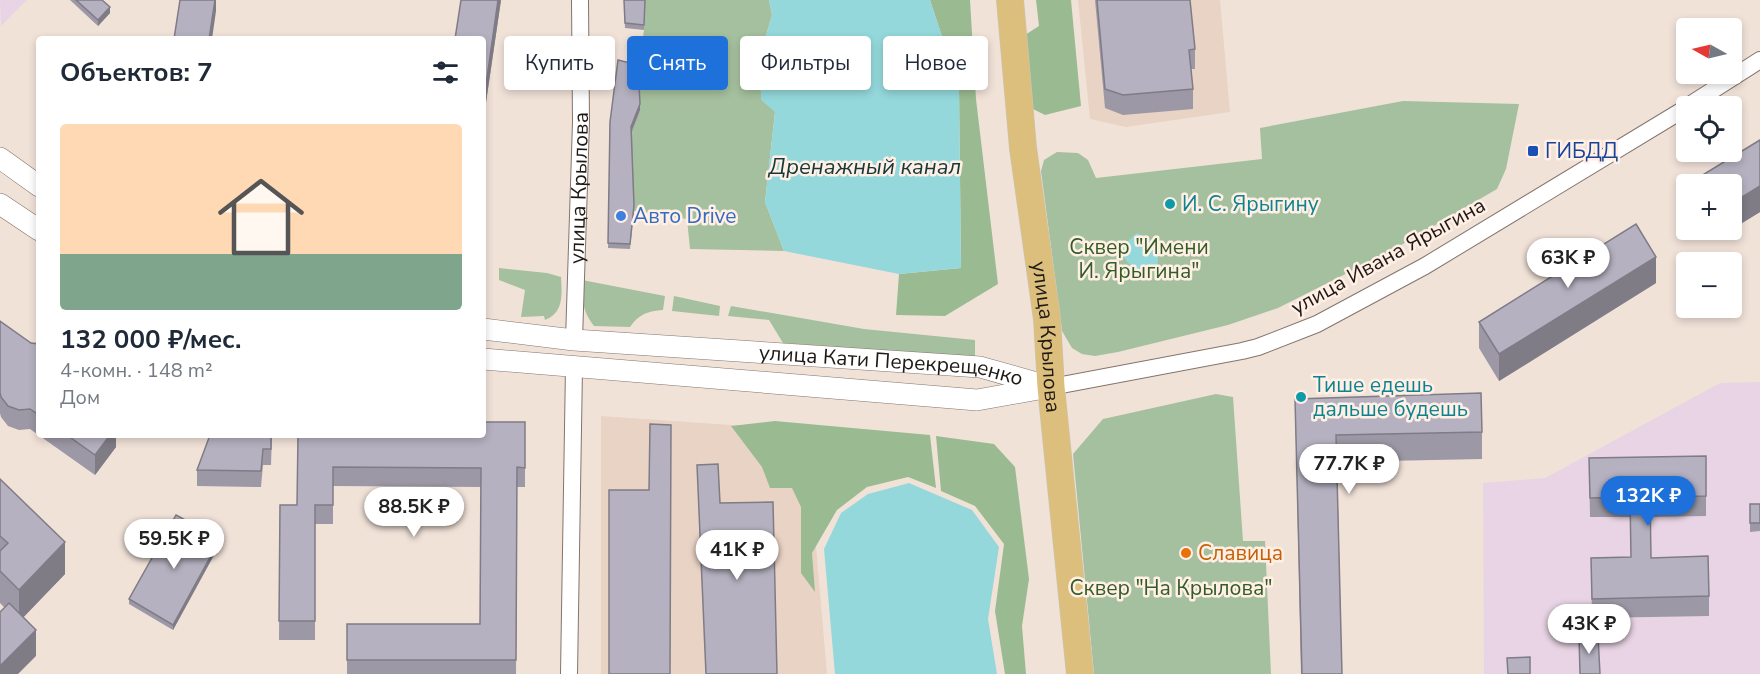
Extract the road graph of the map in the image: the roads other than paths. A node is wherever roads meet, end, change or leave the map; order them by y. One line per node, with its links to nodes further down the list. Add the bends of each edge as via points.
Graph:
1 (580, 0): 11 (street, улица Крылова, via 581,122)
2 (1010, 0): 14 (main road, улица Крылова, via 1023,148 1047,319)
3 (1760, 60): 4 (street, улица Ивана Ярыгина)
4 (1704, 96)
5 (1676, 114): 14 (street, улица Ивана Ярыгина, via 1433,261 1317,324 1242,351)
6 (0, 158): 7 (street)
7 (36, 184)
8 (0, 204): 9 (street)
9 (36, 228)
10 (486, 329): 11 (street, улица Кати Перекрещенко)
11 (574, 340): 14 (street, улица Кати Перекрещенко, via 980,367)
12 (486, 358): 13 (street, улица Кати Перекрещенко)
13 (574, 367): 14 (street, улица Кати Перекрещенко, via 977,400); 15 (street)
14 (1051, 387): 16 (main road, улица Крылова)
15 (569, 674)
16 (1080, 674)

